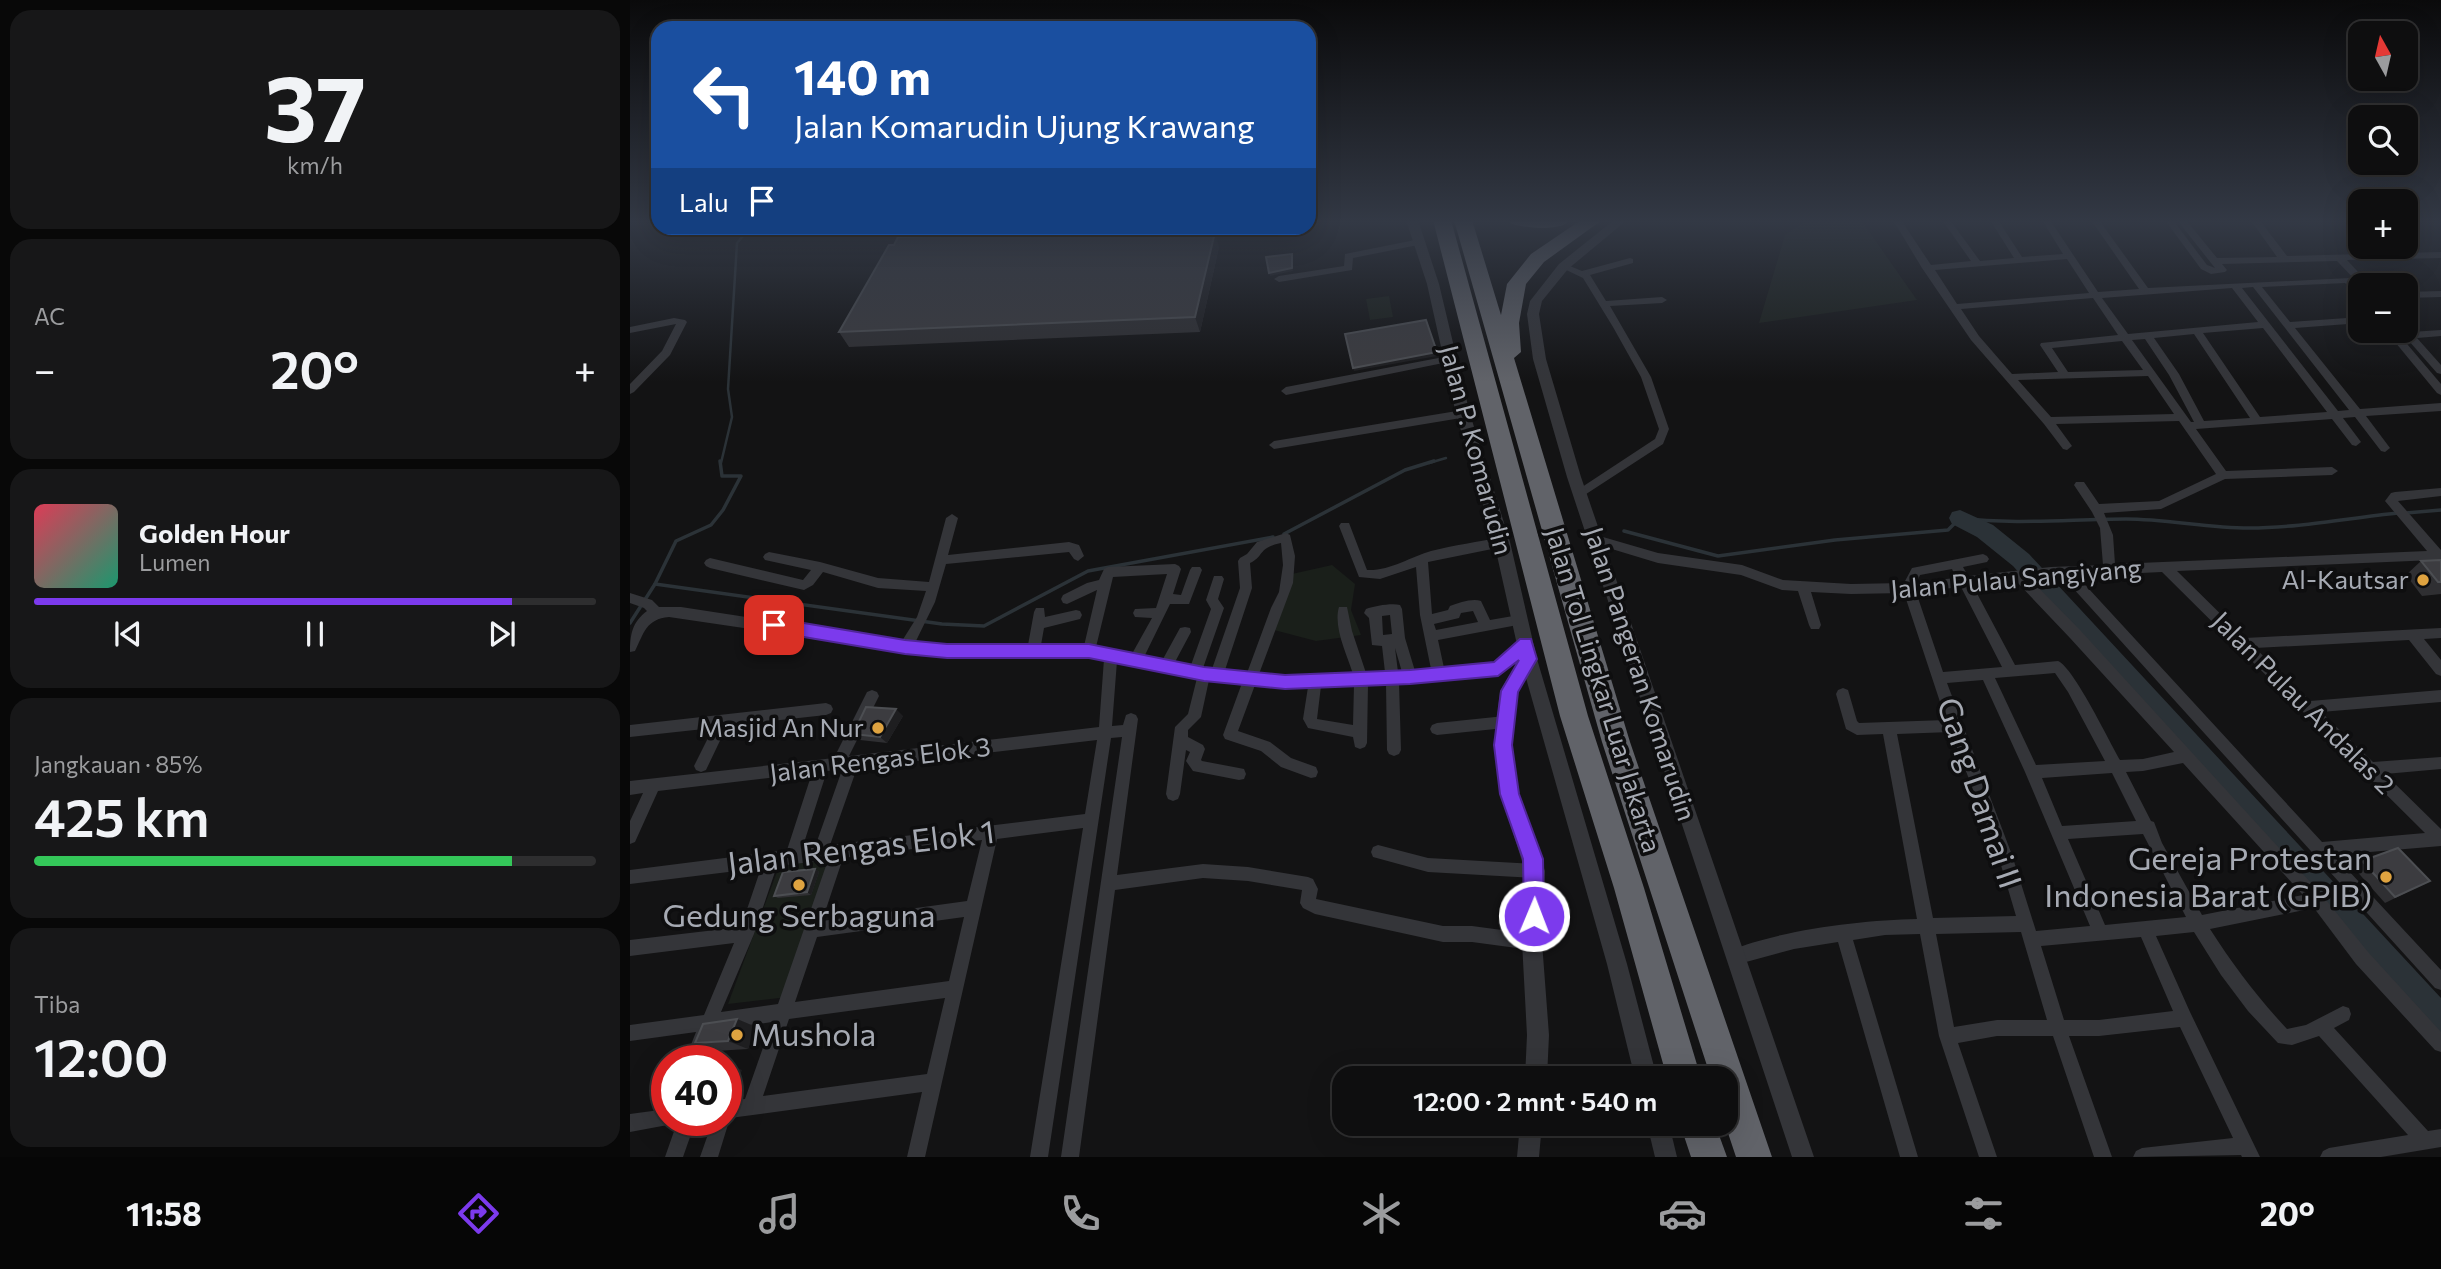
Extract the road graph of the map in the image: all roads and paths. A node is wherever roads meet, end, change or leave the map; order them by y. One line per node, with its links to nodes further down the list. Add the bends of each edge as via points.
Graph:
1 (1311, 274): 12 (street)
2 (1430, 274): 35 (street, Jalan P. Komarudin)
3 (1449, 274): 27 (highway)
4 (1456, 274): 27 (highway, Jalan Tol Lingkar Luar Jakarta)
5 (1479, 274): 46 (highway, Jalan Tol Lingkar Luar Jakarta)
6 (1521, 274): 46 (highway, via 1513,290 1510,338)
7 (1559, 274): 59 (street, Jalan Pangeran Komarudin, via 1536,299 1532,316)
8 (1581, 274): 21 (street)
9 (1931, 274): 22 (street)
10 (2081, 274): 18 (street)
11 (2134, 274): 16 (street)
12 (1279, 279)
13 (2348, 281): 14 (street)
14 (2255, 284): 15 (street); 25 (street)
15 (2235, 285): 16 (street); 24 (street)
16 (2145, 290): 18 (street)
17 (2441, 294): 19 (street)
18 (2095, 295): 22 (street); 32 (street)
19 (2418, 295)
20 (1662, 300): 21 (street)
21 (1603, 304): 59 (street, via 1646,377 1664,429 1659,440)
22 (1953, 307): 39 (street)
23 (2348, 321): 25 (street)
24 (2267, 324): 28 (street); 47 (street)
25 (2288, 324): 44 (street)
26 (630, 330): 40 (street, via 682,323 666,353)
27 (1470, 330): 191 (highway, Jalan Tol Lingkar Luar Jakarta, via 1574,716)
28 (2197, 331): 31 (street); 48 (street)
29 (2418, 333): 30 (street)
30 (2441, 333)
31 (2147, 335): 32 (street); 50 (street, via 2174,374)
32 (2125, 336): 37 (street); 38 (street, via 2045,345)
33 (2401, 343): 42 (street)
34 (2416, 343): 36 (street)
35 (1449, 359): 41 (street); 45 (street, Jalan P. Komarudin)
36 (2441, 371)
37 (2151, 373): 38 (street); 50 (street)
38 (2064, 374): 39 (street)
39 (2010, 377): 49 (street)
40 (630, 390)
41 (1286, 391)
42 (2441, 391)
43 (2441, 407): 44 (street)
44 (2356, 412): 47 (street); 54 (street)
45 (1463, 414): 52 (street); 64 (street, Jalan P. Komarudin)
46 (1521, 415): 212 (highway, Jalan Tol Lingkar Luar Jakarta, via 1616,741)
47 (2334, 415): 48 (street); 51 (street)
48 (2257, 420): 50 (street)
49 (2048, 421): 50 (street); 53 (street)
50 (2191, 423): 56 (street)
51 (2356, 442)
52 (1273, 445)
53 (2067, 446)
54 (2385, 448)
55 (2332, 471): 56 (street)
56 (2223, 475): 60 (street, via 2161,505)
57 (2080, 485): 60 (street)
58 (2441, 492): 67 (street, via 2395,496 2390,501)
59 (1580, 495): 63 (street, Jalan Pangeran Komarudin)
60 (2096, 510): 75 (street, via 2108,538 2105,556)
61 (953, 519): 69 (street)
62 (1345, 526): 70 (street, via 1363,574)
63 (1596, 539): 83 (street, Jalan Pulau Sangiyang, via 1658,558 1730,568 1769,582); 176 (street, Jalan Pangeran Komarudin)
64 (1502, 542): 70 (street); 94 (street, Jalan P. Komarudin)
65 (1078, 556): 69 (street, via 1075,548 1069,547)
66 (769, 557): 73 (street)
67 (2440, 557): 74 (street, Jalan Pulau Sangiyang)
68 (1983, 559): 72 (street)
69 (941, 560): 82 (street)
70 (1422, 560): 93 (street)
71 (710, 563): 73 (street, via 804,585)
72 (1955, 564): 81 (street); 84 (street, via 1916,571)
73 (820, 567): 82 (street, via 877,583)
74 (2165, 567): 75 (street, Jalan Pulau Sangiyang); 103 (street, Jalan Pulau Andalas 2)
75 (2110, 569): 77 (street, Jalan Pulau Sangiyang)
76 (1195, 570): 87 (street, via 1185,600)
77 (2058, 572): 78 (street, Jalan Pulau Sangiyang); 155 (street)
78 (2021, 575): 81 (street, Jalan Pulau Sangiyang); 136 (street)
79 (1218, 579): 113 (street, via 1212,600 1218,608)
80 (1104, 583): 86 (street); 87 (street, via 1108,572 1175,569); 106 (street)
81 (1966, 583): 84 (street, Jalan Pulau Sangiyang); 112 (street)
82 (934, 587): 104 (street, via 915,635)
83 (1803, 587): 84 (street, Jalan Pulau Sangiyang); 95 (street)
84 (1908, 588): 120 (street, Gang Damai II)
85 (631, 598): 88 (street)
86 (1067, 599)
87 (1166, 599): 91 (street)
88 (652, 608): 102 (street); 104 (street)
89 (1343, 611): 119 (street)
90 (1139, 613): 91 (street)
91 (1161, 613): 109 (street)
92 (1076, 615): 105 (street, via 1040,618)
93 (1427, 617): 96 (street, via 1477,606); 100 (street)
94 (1519, 620): 96 (street); 107 (street, Jalan P. Komarudin)
95 (1815, 625)
96 (1486, 626): 100 (street)
97 (1185, 632): 110 (street)
98 (2441, 633): 99 (street)
99 (2412, 635): 103 (street); 111 (street)
100 (1432, 636): 114 (street)
101 (1393, 639): 101 (street, via 1376,639 1372,613 1396,609); 116 (street); 117 (street)
102 (632, 642)
103 (2242, 643): 125 (street, Jalan Pulau Andalas 2)
104 (905, 647): 105 (street, via 962,652)
105 (1034, 649): 106 (street)
106 (1089, 651): 108 (street)
107 (1527, 652): 114 (street, via 1498,668); 128 (street, via 1509,691); 190 (street)
108 (1111, 656): 109 (street); 133 (street)
109 (1136, 658): 110 (street)
110 (1166, 665): 113 (street)
111 (2441, 670)
112 (2012, 672): 115 (street); 141 (street, via 2057,667)
113 (1206, 673): 118 (street); 118 (street, via 1232,637 1245,588 1244,561 1261,544 1286,538 1289,554 1282,601); 134 (street, via 1194,717 1182,727)
114 (1439, 674): 117 (street)
115 (1987, 675): 120 (street); 144 (street)
116 (1392, 676): 117 (street); 119 (street); 135 (street)
117 (1410, 677)
118 (1251, 678): 121 (street); 143 (street, via 1230,735 1265,746 1286,763)
119 (1361, 678): 121 (street); 121 (street, via 1359,737 1313,724)
120 (1939, 678): 129 (street, Gang Damai II)
121 (1315, 682)
122 (1843, 694): 131 (street, via 1853,727)
123 (872, 696): 138 (street)
124 (2441, 696): 125 (street)
125 (2307, 707): 142 (street, Jalan Pulau Andalas 2)
126 (826, 709): 127 (street)
127 (723, 721): 132 (street); 139 (street)
128 (1505, 722): 130 (street); 161 (street, via 1506,778)
129 (1955, 726): 131 (street); 170 (street, Gang Damai II, via 2005,855)
130 (1437, 729)
131 (1889, 729): 167 (street)
132 (630, 731)
133 (1105, 733): 138 (street, Jalan Rengas Elok 3); 149 (street); 163 (street, Jalan Rengas Elok 3, via 1130,725)
134 (1180, 740): 145 (street, via 1198,749 1193,761 1198,767); 148 (street)
135 (1394, 751)
136 (2186, 756): 141 (street); 164 (street)
137 (2441, 763): 142 (street)
138 (845, 765): 140 (street, Jalan Rengas Elok 3); 158 (street)
139 (701, 766)
140 (821, 767): 146 (street, Jalan Rengas Elok 3); 159 (street)
141 (2118, 767): 144 (street); 150 (street)
142 (2368, 769): 154 (street, Jalan Pulau Andalas 2)
143 (1311, 772)
144 (2032, 772): 152 (street)
145 (1239, 774)
146 (653, 786): 147 (street, Jalan Rengas Elok 3); 153 (street)
147 (630, 788)
148 (1173, 794)
149 (1091, 820): 151 (street, Jalan Rengas Elok 1); 207 (street)
150 (2148, 827): 152 (street); 166 (street)
151 (991, 832): 156 (street, Jalan Rengas Elok 1); 165 (street)
152 (2058, 833): 171 (street)
153 (630, 837)
154 (2441, 839): 155 (street)
155 (2318, 849): 177 (street)
156 (838, 851): 158 (street, Jalan Rengas Elok 1); 168 (street)
157 (1378, 852): 161 (street, via 1428,865)
158 (820, 853): 159 (street, Jalan Rengas Elok 1)
159 (792, 857): 160 (street, Jalan Rengas Elok 1)
160 (772, 859): 162 (street, Jalan Rengas Elok 1); 172 (street)
161 (1535, 871): 174 (street)
162 (630, 877)
163 (1109, 883): 174 (street, via 1203,871 1248,874 1310,886 1308,903 1315,906 1443,934); 208 (street)
164 (2317, 900): 166 (street); 187 (street, via 2362,958)
165 (974, 908): 168 (street); 178 (street)
166 (2198, 923): 169 (street); 183 (street, via 2247,999 2284,1037)
167 (1927, 926): 170 (street); 173 (street); 186 (street)
168 (811, 930): 179 (street)
169 (2147, 930): 171 (street); 181 (street)
170 (2027, 932): 171 (street); 184 (street, Gang Damai II)
171 (2100, 932)
172 (746, 933): 175 (street); 182 (street)
173 (1843, 933): 176 (street); 214 (street)
174 (1532, 942): 189 (street)
175 (630, 948)
176 (1735, 957): 213 (street, Jalan Pangeran Komarudin)
177 (2441, 982)
178 (955, 988): 179 (street); 192 (street)
179 (783, 1012): 182 (street); 193 (street)
180 (2343, 1014): 183 (street)
181 (2184, 1018): 184 (street, via 2099,1028); 203 (street)
182 (709, 1023): 185 (street); 188 (street)
183 (2321, 1026): 202 (street)
184 (2058, 1027): 186 (street, via 1997,1028); 216 (street, Gang Damai II)
185 (630, 1033)
186 (1947, 1036): 215 (street)
187 (2441, 1044)
188 (699, 1045)
189 (1537, 1066)
190 (1643, 1066)
191 (1681, 1066)
192 (933, 1082): 193 (street); 206 (street)
193 (751, 1107): 194 (street)
194 (742, 1108)
195 (651, 1120): 196 (street)
196 (630, 1123)
197 (681, 1136): 204 (street)
198 (716, 1136): 205 (street)
199 (1530, 1136): 209 (street)
200 (1661, 1136): 210 (street)
201 (1703, 1136): 211 (highway)
202 (2437, 1140): 218 (street)
203 (2247, 1152): 217 (street)
204 (674, 1157)
205 (709, 1157)
206 (916, 1157)
207 (1039, 1157)
208 (1070, 1157)
209 (1528, 1157)
210 (1666, 1157)
211 (1709, 1157)
212 (1754, 1157)
213 (1803, 1157)
214 (1909, 1157)
215 (1988, 1157)
216 (2103, 1157)
217 (2142, 1157)
218 (2329, 1157)

